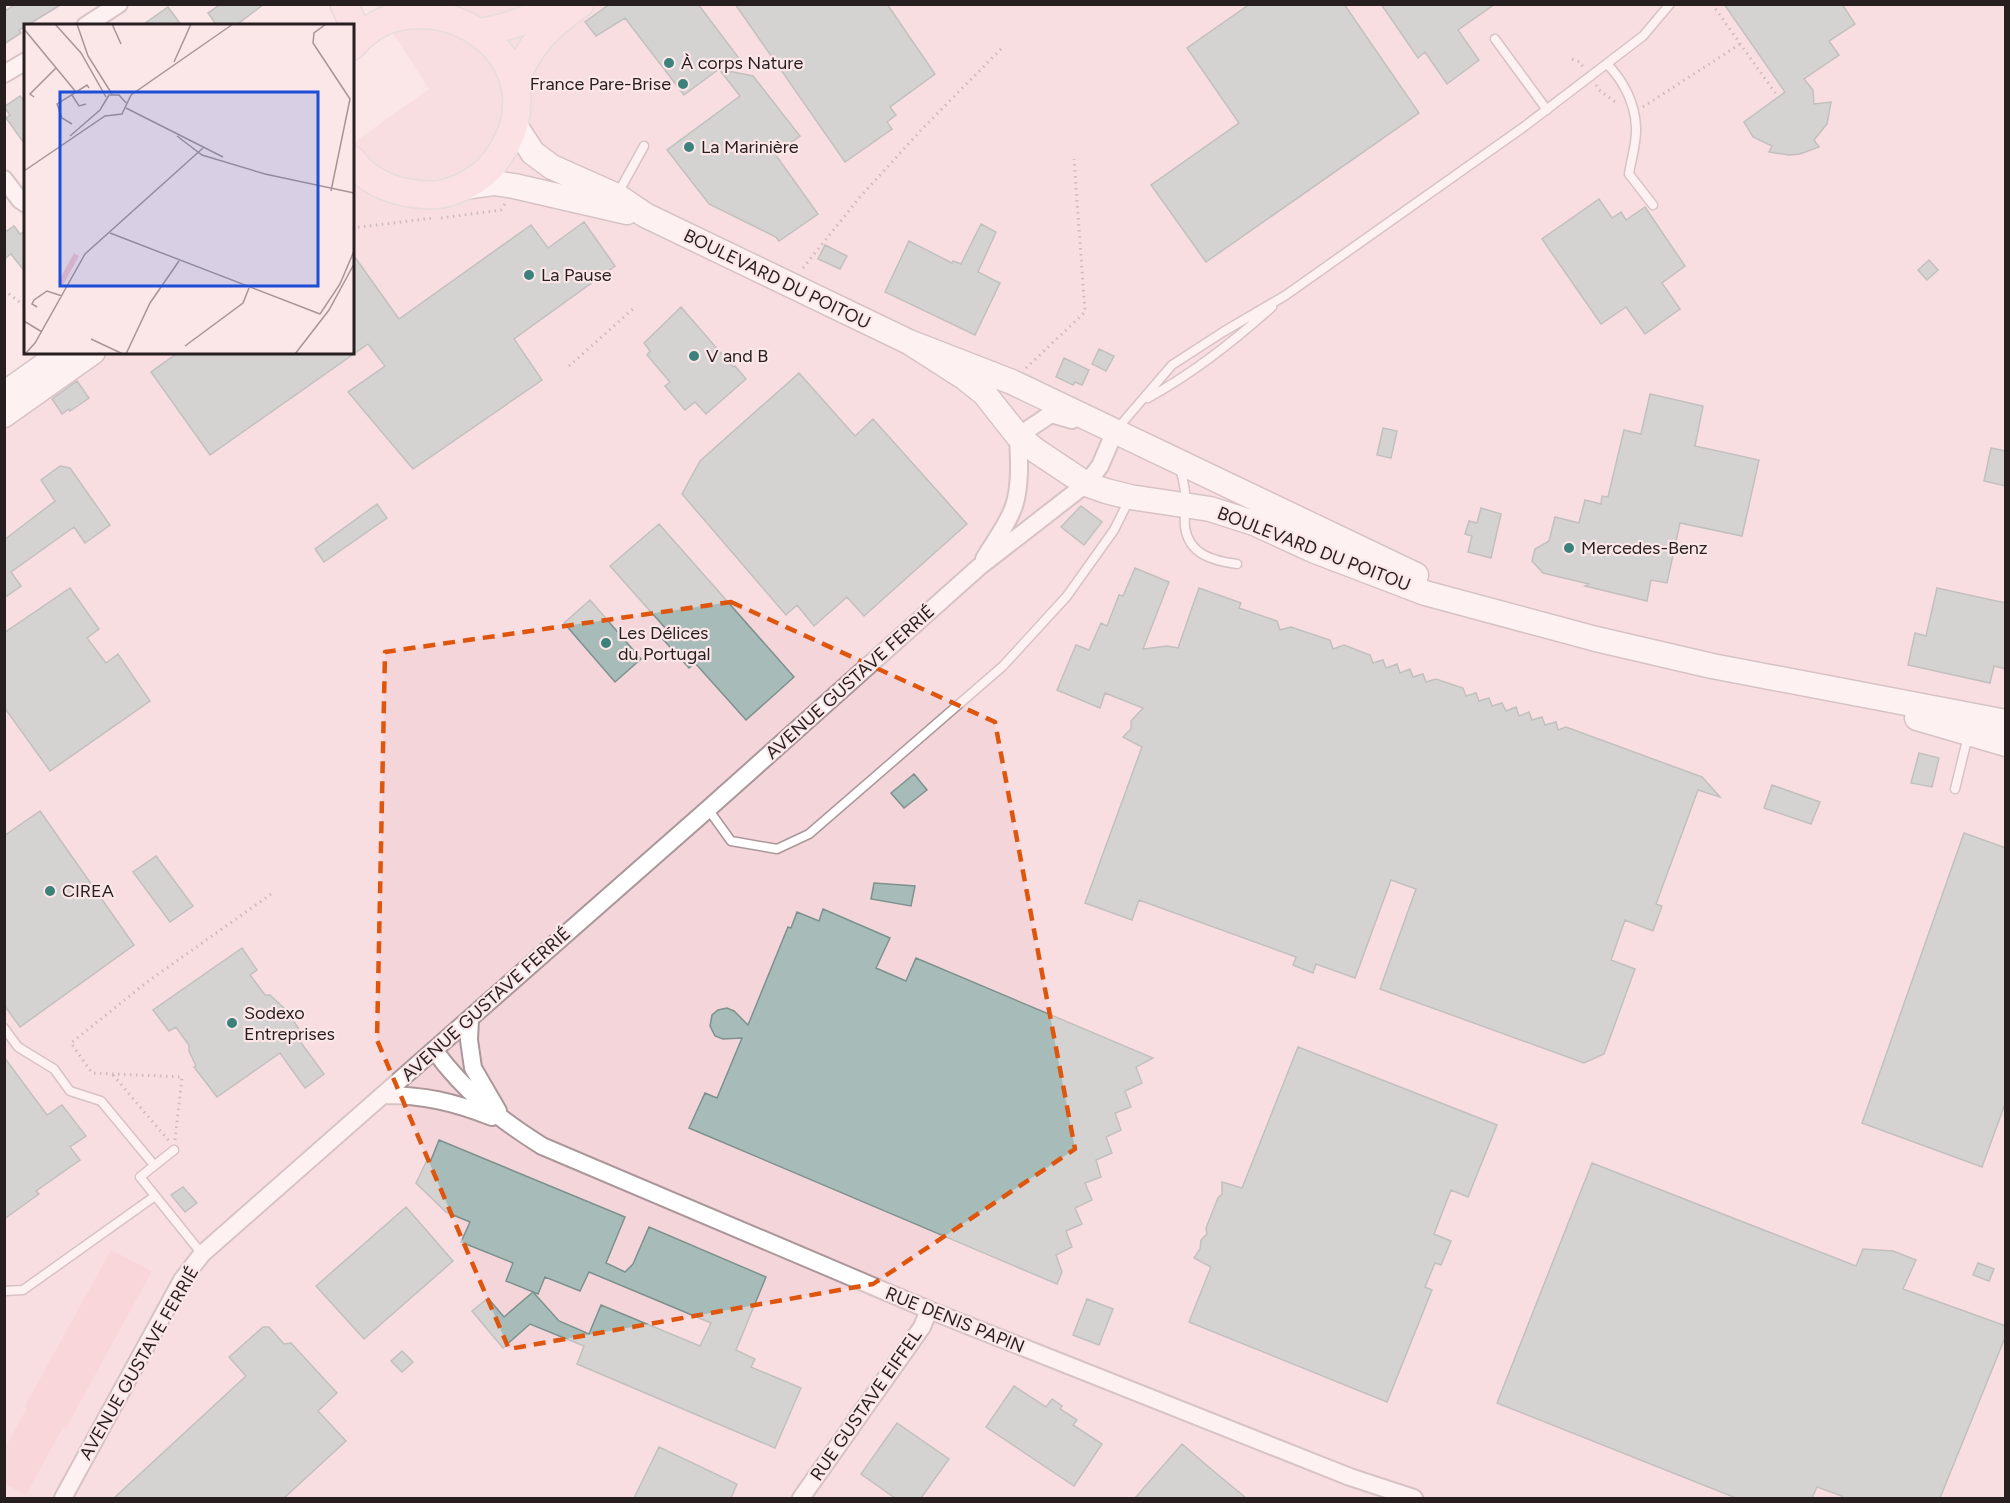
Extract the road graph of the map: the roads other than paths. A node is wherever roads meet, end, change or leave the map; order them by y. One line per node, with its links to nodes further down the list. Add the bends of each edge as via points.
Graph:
1 (119, 4): 7 (street)
2 (345, 4): 8 (main road)
3 (553, 4): 9 (main road, via 512,26)
4 (580, 4): 15 (main road, via 556,21 530,49)
5 (1670, 4): 13 (lane, via 1644,36)
6 (402, 9): 9 (main road, via 460,18); 11 (main road)
7 (92, 24)
8 (351, 24)
9 (483, 32): 15 (main road, via 500,50)
10 (1495, 39): 16 (lane)
11 (356, 42)
12 (24, 62): 14 (street)
13 (1607, 64): 16 (lane); 26 (lane, via 1626,90 1634,113 1637,129 1629,174)
14 (4, 74)
15 (514, 83): 17 (main road)
16 (1547, 110): 28 (lane)
17 (514, 124): 23 (main road, via 504,150 487,172); 24 (main road, BOULEVARD DU POITOU, via 533,153 552,167)
18 (644, 147): 24 (lane)
19 (354, 163): 21 (main road)
20 (4, 179): 25 (street)
21 (382, 186): 22 (main road); 23 (main road, via 409,194 436,195)
22 (354, 187)
23 (463, 187): 27 (main road, BOULEVARD DU POITOU, via 494,183 514,186)
24 (616, 196): 27 (main road, BOULEVARD DU POITOU)
25 (24, 203)
26 (1653, 205)
27 (645, 215): 29 (main road, BOULEVARD DU POITOU)
28 (1286, 295): 33 (lane, via 1235,341); 33 (lane, via 1172,365)
29 (909, 342): 35 (main road, BOULEVARD DU POITOU, via 1012,382); 36 (main road, BOULEVARD DU POITOU, via 984,393)
30 (60, 354): 32 (main road)
31 (90, 354): 34 (main road)
32 (4, 393)
33 (1142, 401): 35 (lane)
34 (4, 414)
35 (1107, 427): 36 (street, via 1051,414); 37 (main road, BOULEVARD DU POITOU); 38 (street, AVENUE GUSTAVE FERRIÉ, via 1100,466)
36 (1018, 436): 38 (main road, BOULEVARD DU POITOU); 42 (street, AVENUE GUSTAVE FERRIÉ, via 1015,504)
37 (1179, 462): 40 (lane); 43 (main road, BOULEVARD DU POITOU)
38 (1086, 484): 39 (main road, BOULEVARD DU POITOU); 42 (street, AVENUE GUSTAVE FERRIÉ)
39 (1131, 497): 40 (main road, BOULEVARD DU POITOU); 48 (lane, via 1114,530 1067,596 1003,666 809,834 777,849 732,842)
40 (1186, 505): 41 (lane, via 1185,528 1191,544 1215,561); 43 (main road, BOULEVARD DU POITOU, via 1254,523 1365,571 1425,593)
41 (1238, 564)
42 (979, 567): 48 (street, AVENUE GUSTAVE FERRIÉ)
43 (1484, 608): 45 (main road, BOULEVARD DU POITOU, via 1596,639 1821,687)
44 (2006, 722): 45 (main road, BOULEVARD DU POITOU)
45 (1971, 725): 46 (main road, BOULEVARD DU POITOU); 47 (lane)
46 (2006, 744)
47 (1955, 789)
48 (708, 809): 49 (street, AVENUE GUSTAVE FERRIÉ)
49 (470, 1018): 51 (street, AVENUE GUSTAVE FERRIÉ); 53 (street, RUE DENIS PAPIN, via 473,1068)
50 (4, 1028): 55 (lane, via 18,1047 54,1069 70,1091 101,1101)
51 (434, 1050): 52 (street, AVENUE GUSTAVE FERRIÉ); 53 (street, RUE DENIS PAPIN, via 456,1078)
52 (383, 1095): 53 (street, RUE DENIS PAPIN, via 433,1098); 57 (street, AVENUE GUSTAVE FERRIÉ)
53 (504, 1122): 59 (street, RUE DENIS PAPIN, via 542,1146)
54 (174, 1150): 55 (lane)
55 (154, 1166): 56 (lane, via 140,1177)
56 (155, 1196): 57 (lane); 58 (lane, via 23,1290)
57 (202, 1254): 60 (street, AVENUE GUSTAVE FERRIÉ, via 182,1280)
58 (4, 1291)
59 (929, 1310): 61 (street, RUE GUSTAVE EIFFEL, via 922,1327); 62 (street, RUE DENIS PAPIN, via 1350,1477)
60 (63, 1498)
61 (801, 1498)
62 (1414, 1498)

